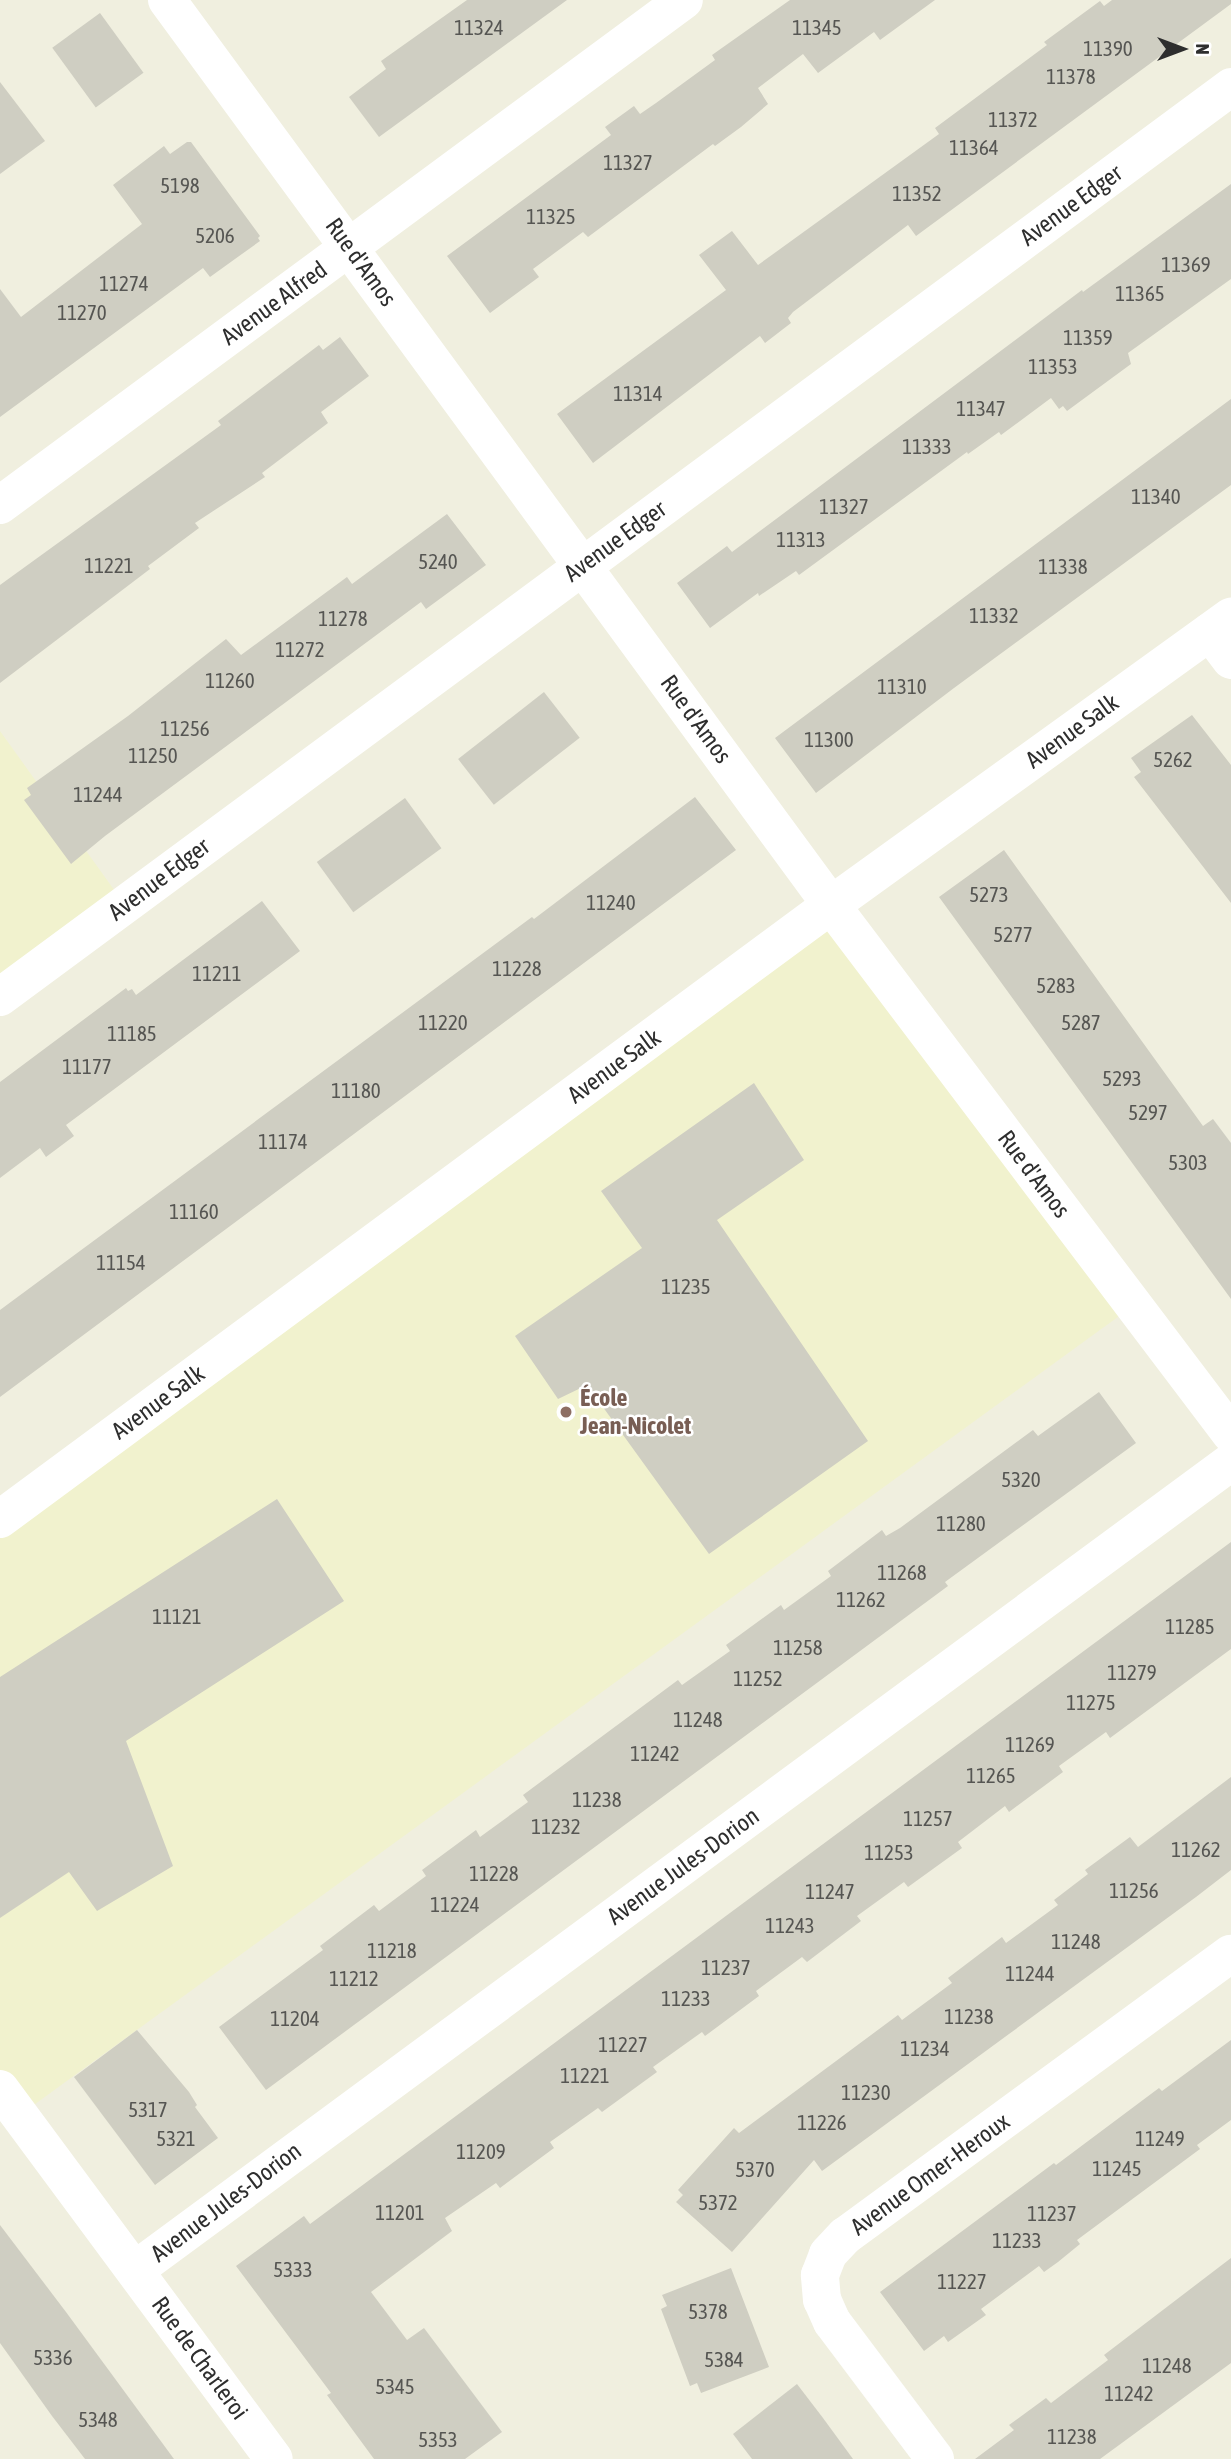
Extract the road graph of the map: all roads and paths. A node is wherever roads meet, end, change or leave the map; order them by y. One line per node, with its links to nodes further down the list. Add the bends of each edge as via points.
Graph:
1 (167, 0): 4 (street, Rue d'Amos)
2 (684, 0): 4 (street, Avenue Alfred)
3 (1231, 87): 6 (street, Avenue Edger)
4 (350, 247): 5 (street, Avenue Alfred); 6 (street, Rue d'Amos)
5 (0, 505)
6 (583, 565): 8 (street, Rue d'Amos); 9 (street, Avenue Edger)
7 (1224, 636): 8 (street, Avenue Salk)
8 (831, 905): 10 (street, Rue d'Amos); 12 (street, Avenue Salk)
9 (0, 997)
10 (1231, 1434)
11 (1231, 1462): 15 (street, Avenue Jules-Dorion)
12 (0, 1519)
13 (1231, 1954): 17 (street, Avenue Omer-Heroux, via 845,2236 828,2254 820,2275 822,2300 832,2322)
14 (0, 2088): 15 (street, Rue de Charleroi)
15 (135, 2270): 16 (street, Rue de Charleroi)
16 (274, 2459)
17 (935, 2459)

